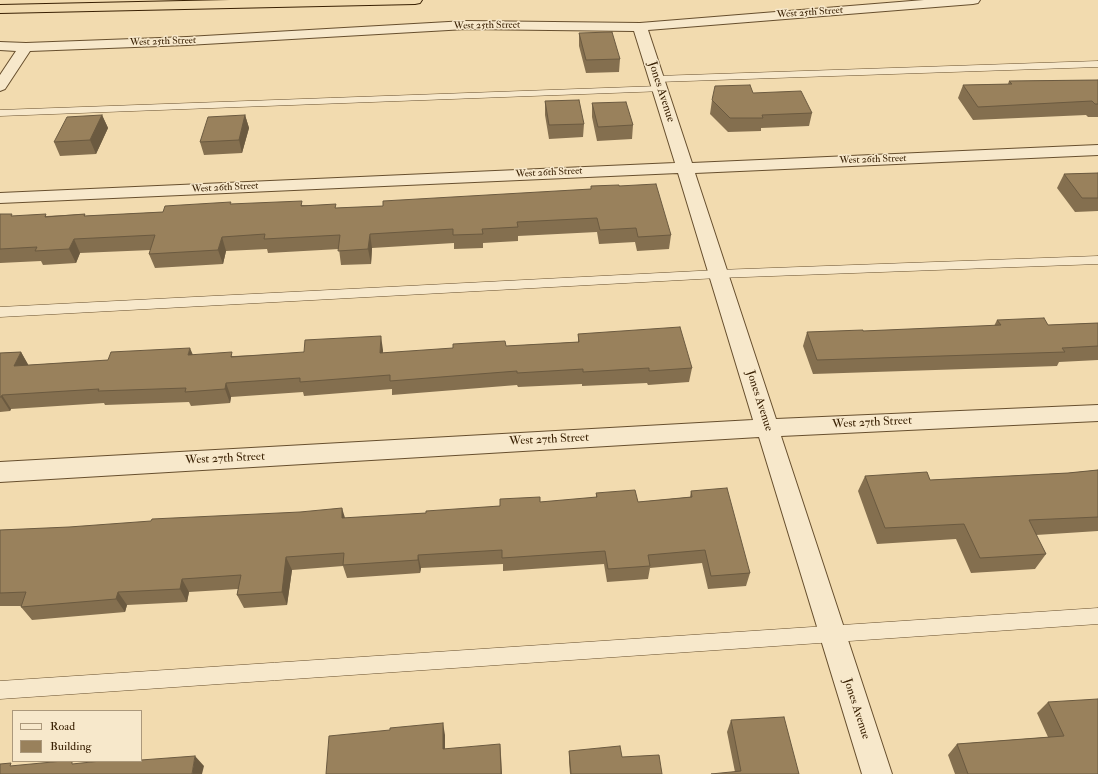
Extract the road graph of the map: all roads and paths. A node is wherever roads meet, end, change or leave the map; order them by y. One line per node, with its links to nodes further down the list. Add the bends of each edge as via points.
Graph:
1 (414, 0): 3 (highway)
2 (973, 0): 6 (street, West 25th Street)
3 (363, 2): 4 (highway); 5 (highway)
4 (0, 9)
5 (0, 20)
6 (640, 27): 8 (street, West 25th Street, via 466,25 187,41); 10 (street, Jones Avenue)
7 (0, 46): 8 (street, West 25th Street)
8 (26, 47): 11 (street)
9 (1098, 64): 10 (lane)
10 (658, 84): 12 (lane); 14 (street, Jones Avenue)
11 (0, 86)
12 (0, 113)
13 (1098, 150): 14 (street, West 26th Street)
14 (685, 167): 15 (street, West 26th Street); 17 (street, Jones Avenue)
15 (0, 198)
16 (1098, 260): 17 (lane)
17 (718, 274): 18 (lane); 20 (street, Jones Avenue)
18 (0, 312)
19 (1098, 413): 20 (street, West 27th Street)
20 (767, 428): 21 (street, West 27th Street); 23 (street, Jones Avenue)
21 (0, 472)
22 (1098, 616): 23 (lane)
23 (833, 635): 24 (lane); 25 (street, Jones Avenue)
24 (0, 690)
25 (877, 774)

